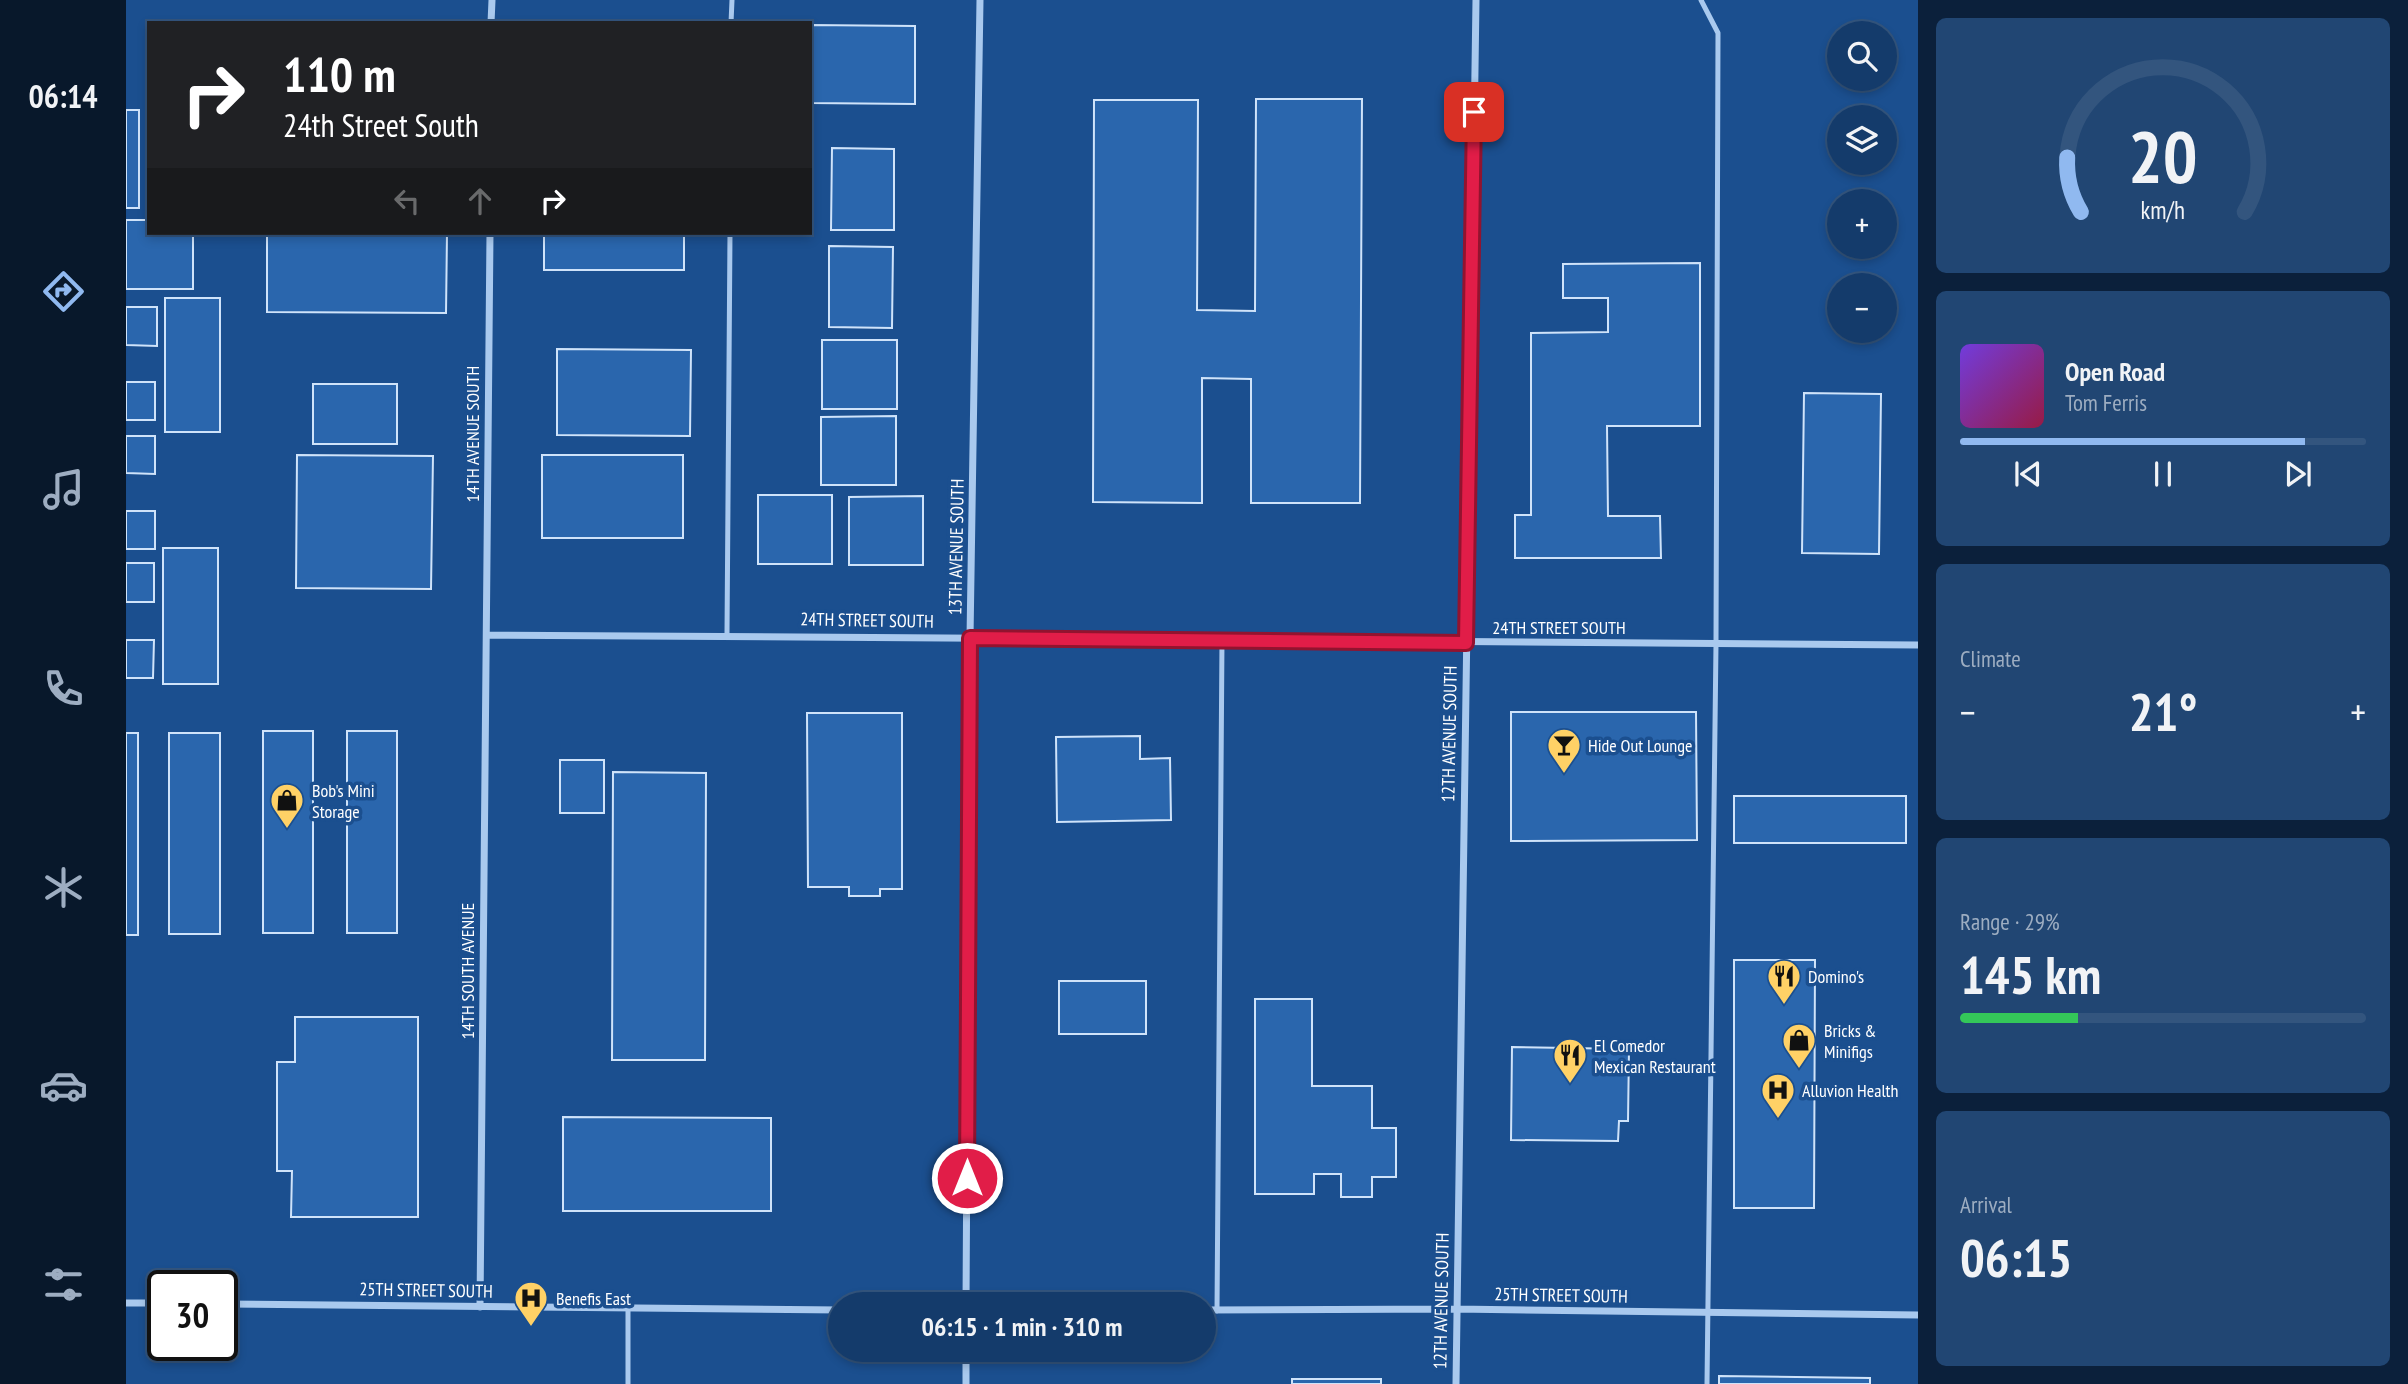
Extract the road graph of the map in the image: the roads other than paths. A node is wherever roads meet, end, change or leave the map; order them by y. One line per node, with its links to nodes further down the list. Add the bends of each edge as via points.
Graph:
1 (492, 0): 6 (street)
2 (732, 0): 7 (lane)
3 (980, 0): 12 (street, 13TH AVENUE SOUTH)
4 (1476, 0): 14 (street, 12TH AVENUE SOUTH)
5 (1701, 0): 15 (lane, via 1718,33)
6 (491, 21)
7 (731, 21)
8 (490, 235): 11 (street, 14TH AVENUE SOUTH)
9 (730, 235): 10 (lane)
10 (727, 634): 11 (street, 24TH STREET SOUTH); 12 (street, 24TH STREET SOUTH)
11 (487, 635): 21 (street, 14TH SOUTH AVENUE)
12 (970, 638): 13 (street, 24TH STREET SOUTH); 17 (street, 13TH AVENUE SOUTH)
13 (1222, 640): 14 (street, 24TH STREET SOUTH); 25 (lane)
14 (1466, 643): 15 (street, 24TH STREET SOUTH); 23 (street, 12TH AVENUE SOUTH)
15 (1716, 644): 16 (street, 24TH STREET SOUTH); 26 (lane)
16 (1918, 645)
17 (966, 1292)
18 (126, 1303): 19 (street)
19 (147, 1303)
20 (238, 1304): 21 (street, 25TH STREET SOUTH)
21 (480, 1307): 22 (street, 25TH STREET SOUTH)
22 (628, 1308): 24 (street, 25TH STREET SOUTH); 29 (lane)
23 (1456, 1309): 25 (street, 25TH STREET SOUTH); 26 (street, 25TH STREET SOUTH); 31 (street, 12TH AVENUE SOUTH)
24 (828, 1310)
25 (1217, 1311)
26 (1708, 1312): 27 (street, 25TH STREET SOUTH); 32 (lane)
27 (1918, 1315)
28 (966, 1362): 30 (street)
29 (628, 1384)
30 (965, 1384)
31 (1456, 1384)
32 (1707, 1384)

